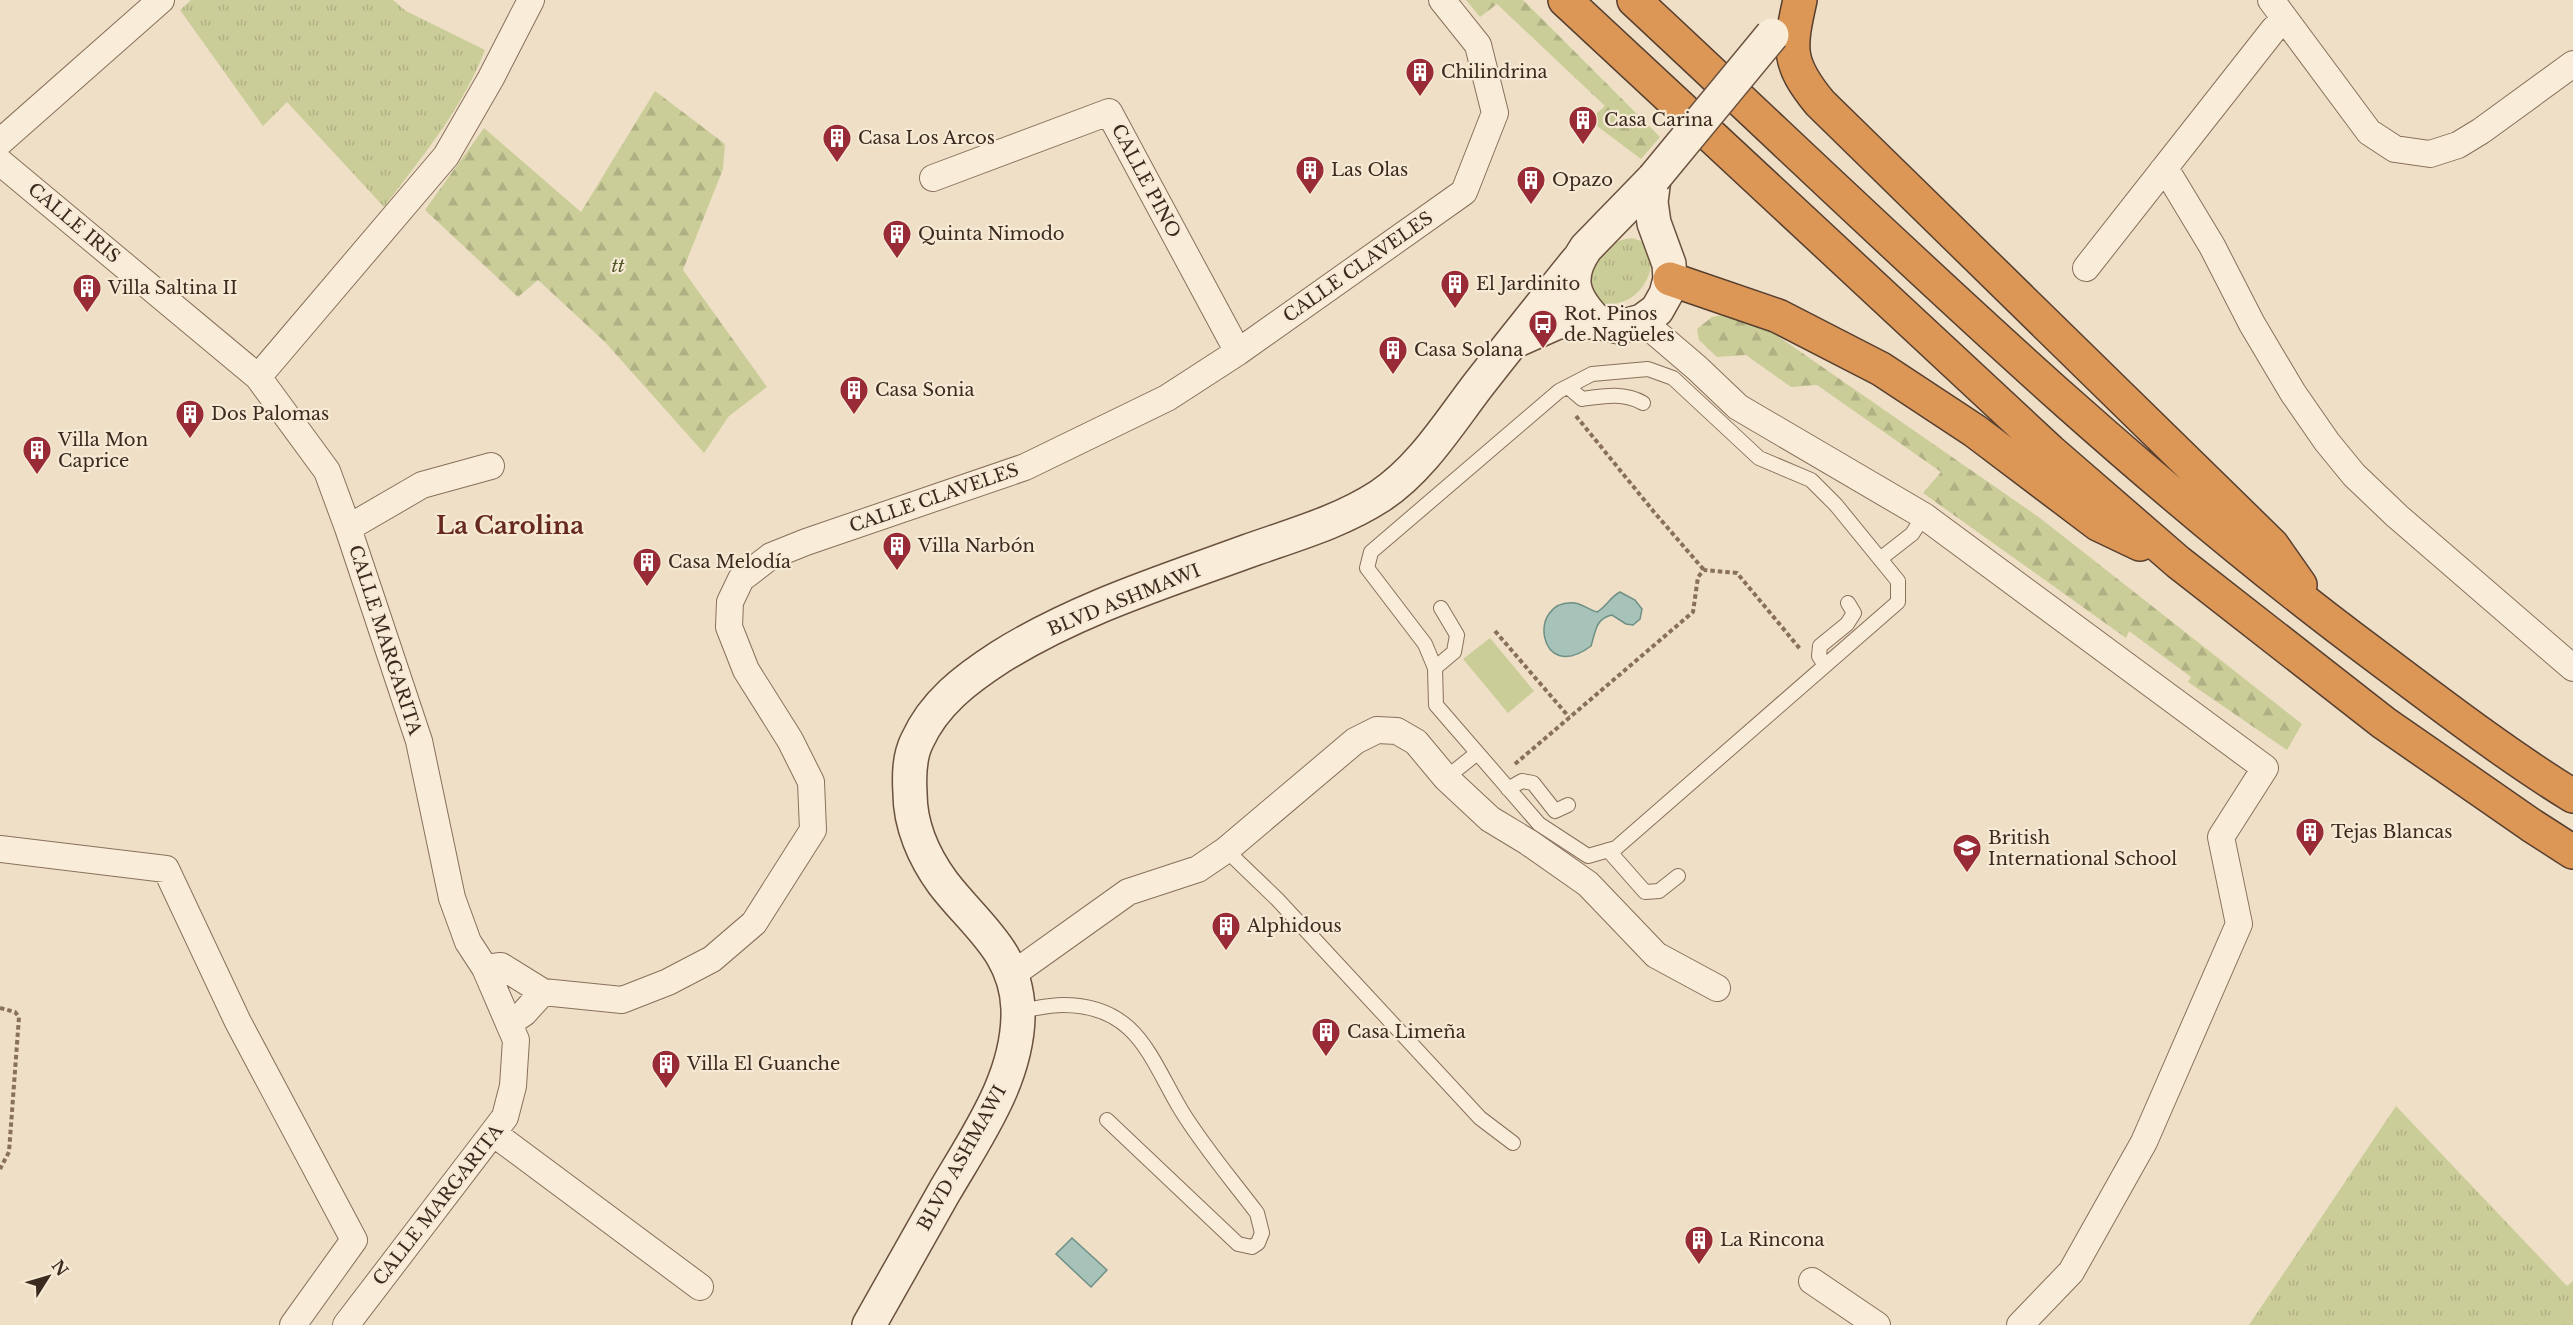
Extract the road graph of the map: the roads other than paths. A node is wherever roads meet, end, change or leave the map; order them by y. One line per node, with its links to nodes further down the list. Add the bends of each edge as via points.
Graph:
1 (161, 0): 9 (street)
2 (531, 0): 21 (street, via 446,156)
3 (1442, 0): 20 (street, CALLE CLAVELES, via 1478,45 1495,114 1464,192)
4 (1565, 0): 28 (highway, via 2041,443)
5 (1634, 0): 31 (highway, via 2076,411)
6 (1800, 0): 13 (street, BLVD ASHMAWI, bridge); 31 (highway, via 1792,54 1804,84 1820,103 2272,545)
7 (2278, 10): 8 (street, via 2369,132 2395,149 2430,154 2458,145); 11 (street, via 2274,29)
8 (2573, 64)
9 (0, 142)
10 (0, 162): 21 (street, CALLE IRIS)
11 (2162, 171): 16 (street); 34 (street, via 2206,237 2293,393 2354,475)
12 (933, 178): 20 (street, CALLE PINO, via 1108,112)
13 (1654, 178): 14 (street, BLVD ASHMAWI); 15 (street, via 1651,202)
14 (1587, 250): 15 (street, via 1612,230 1627,228 1654,238); 18 (street, via 1574,273 1575,291 1583,308); 19 (street, BLVD ASHMAWI)
15 (1666, 264): 17 (street, via 1666,294 1657,310); 28 (highway, via 1881,369 1975,431 2098,524)
16 (2086, 268)
17 (1641, 321): 18 (street, via 1620,327); 25 (street, via 1738,407)
18 (1597, 322): 19 (street, BLVD ASHMAWI, via 1558,322)
19 (1511, 342): 46 (street, BLVD ASHMAWI, via 1422,459 1382,495 1339,518 1128,594 1056,625 982,668 937,708 911,758 910,803 914,825 934,870 995,943)
20 (1238, 352): 48 (street, CALLE CLAVELES, via 1167,398 1025,467 806,542 771,556 741,579 730,602 729,627 746,670 811,782 813,830 754,922 712,959 622,1000)
21 (258, 377): 26 (street, CALLE MARGARITA, via 327,471)
22 (1564, 389): 23 (lane, via 1582,399 1612,395); 27 (lane, via 1592,374 1647,369 1673,378 1759,458 1811,480); 32 (lane, via 1371,552 1367,568 1425,644)
23 (1643, 403)
24 (491, 466): 26 (street, via 422,485)
25 (1924, 516): 27 (lane, via 1912,534); 60 (street, via 2265,768 2221,837 2239,924 2149,1131 2071,1272)
26 (348, 528): 45 (street, CALLE MARGARITA, via 419,741 452,898 468,942)
27 (1880, 559): 33 (lane, via 1898,581 1898,602)
28 (2178, 562): 43 (highway, via 2384,723)
29 (1848, 603): 33 (lane, via 1854,614 1820,646)
30 (1441, 608): 32 (lane, via 1457,635 1454,652)
31 (2321, 616): 38 (highway, via 2440,705)
32 (1435, 668): 35 (lane, via 1436,705)
33 (1822, 668): 42 (lane, via 1616,848)
34 (2573, 668)
35 (1476, 754): 36 (lane); 37 (lane)
36 (1446, 778): 41 (street, via 1416,742 1397,731 1377,730 1355,741); 47 (street, via 1490,819 1588,884 1656,955)
37 (1508, 789): 39 (lane, via 1522,781 1533,783 1555,811); 42 (lane, via 1539,824 1588,856)
38 (2573, 796)
39 (1568, 805)
40 (0, 849): 56 (street, via 166,869 238,1022 354,1240)
41 (1226, 850): 46 (street, via 1198,869 1128,892); 53 (lane, via 1277,899 1480,1118)
42 (1608, 850): 44 (lane, via 1645,892 1659,891)
43 (2573, 852)
44 (1678, 876)
45 (485, 968): 48 (street, CALLE CLAVELES, via 501,966); 50 (street, CALLE MARGARITA)
46 (1013, 974): 49 (street, BLVD ASHMAWI)
47 (1717, 988)
48 (543, 992): 50 (street)
49 (1018, 1011): 51 (lane, via 1064,1005 1100,1011 1124,1022 1151,1054 1182,1112 1257,1214 1262,1233 1258,1244 1238,1244); 58 (street, BLVD ASHMAWI, via 1011,1057 997,1100)
50 (509, 1023): 52 (street, CALLE MARGARITA, via 516,1040 513,1086 505,1117)
51 (1107, 1120)
52 (494, 1133): 55 (street); 57 (street, CALLE MARGARITA)
53 (1513, 1143)
54 (1812, 1281): 59 (street)
55 (700, 1287)
56 (293, 1325)
57 (346, 1325)
58 (869, 1325)
59 (1877, 1325)
60 (2020, 1325)

